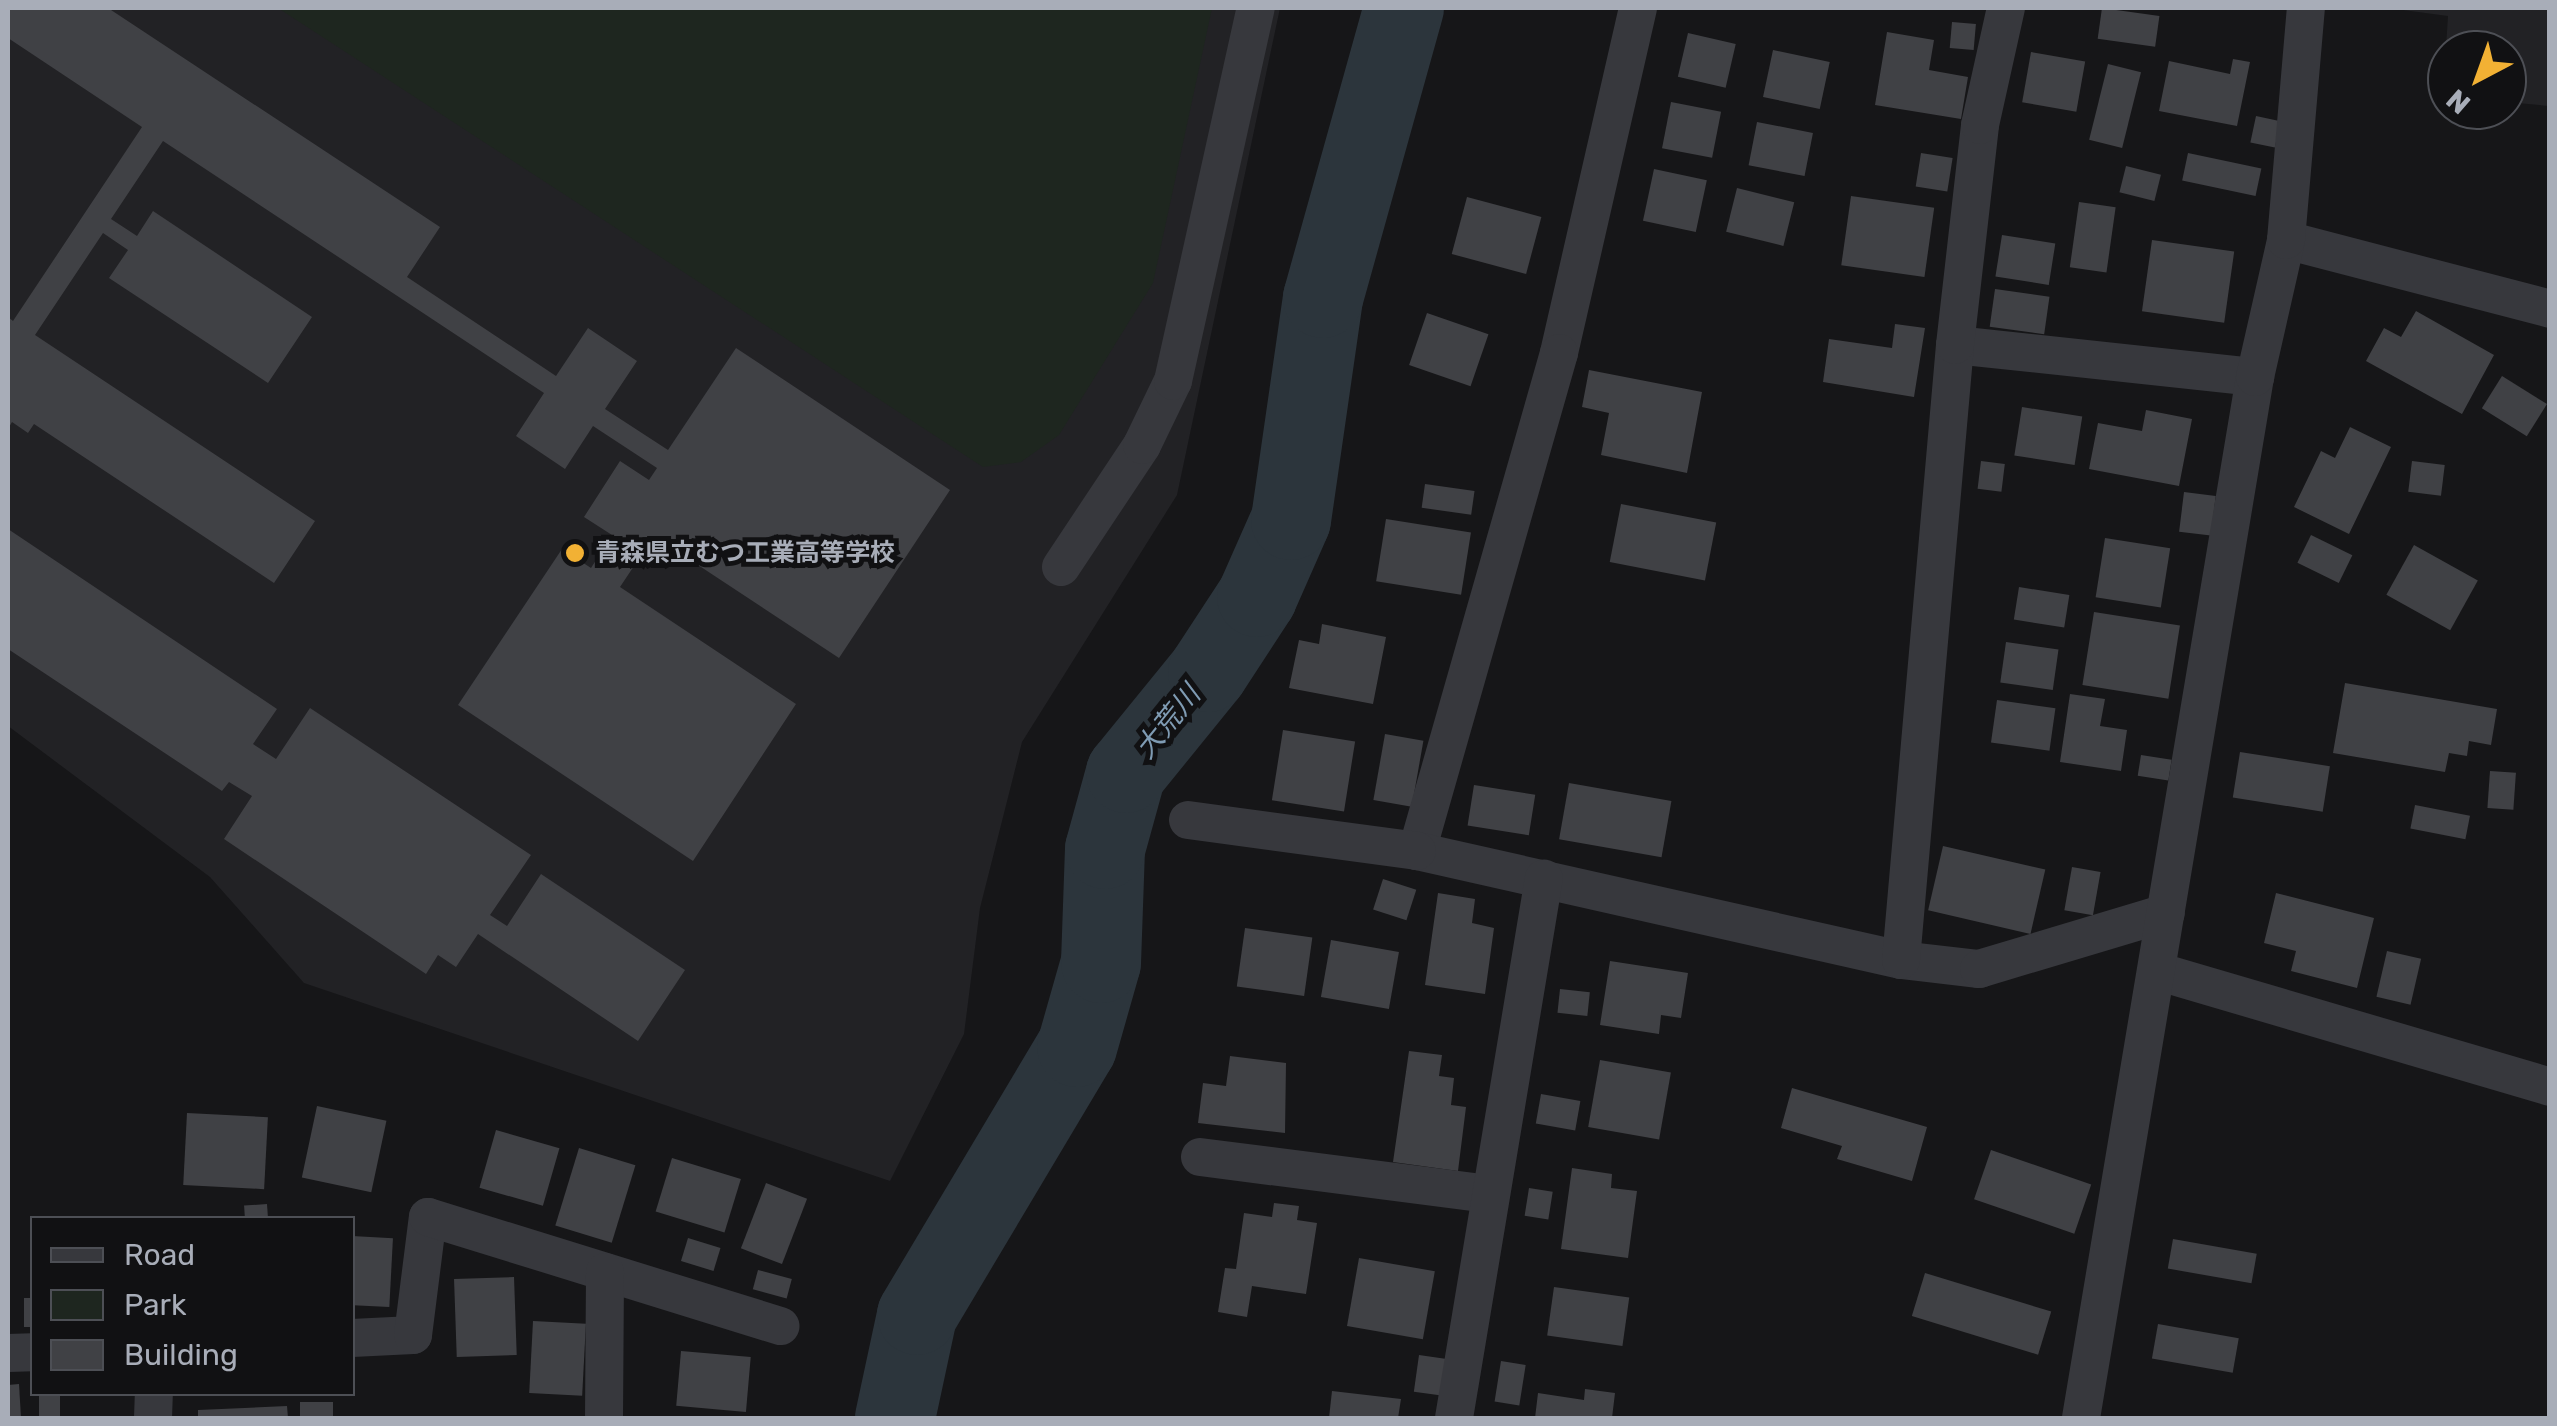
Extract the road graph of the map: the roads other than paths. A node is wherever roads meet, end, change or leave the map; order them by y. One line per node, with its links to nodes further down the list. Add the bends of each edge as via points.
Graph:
1 (1256, 8): 9 (street, via 1173,381 1142,444)
2 (1638, 8): 11 (street, via 1559,353)
3 (2006, 8): 7 (street, via 1980,126)
4 (2306, 8): 5 (street)
5 (2286, 240): 6 (street); 8 (street)
6 (2550, 309)
7 (1955, 345): 8 (street); 14 (street)
8 (2255, 376): 13 (street)
9 (1061, 566)
10 (1188, 820): 11 (street)
11 (1417, 851): 12 (street)
12 (1544, 878): 14 (street); 18 (street)
13 (2166, 913): 14 (street, via 1980,970); 15 (street)
14 (1901, 960)
15 (2160, 972): 16 (street); 24 (street)
16 (2550, 1087)
17 (1200, 1157): 18 (street)
18 (1490, 1194): 23 (street)
19 (605, 1272): 20 (street); 21 (street, via 428,1217 413,1335); 22 (street)
20 (781, 1326)
21 (355, 1338)
22 (604, 1418)
23 (1454, 1418)
24 (2081, 1418)

